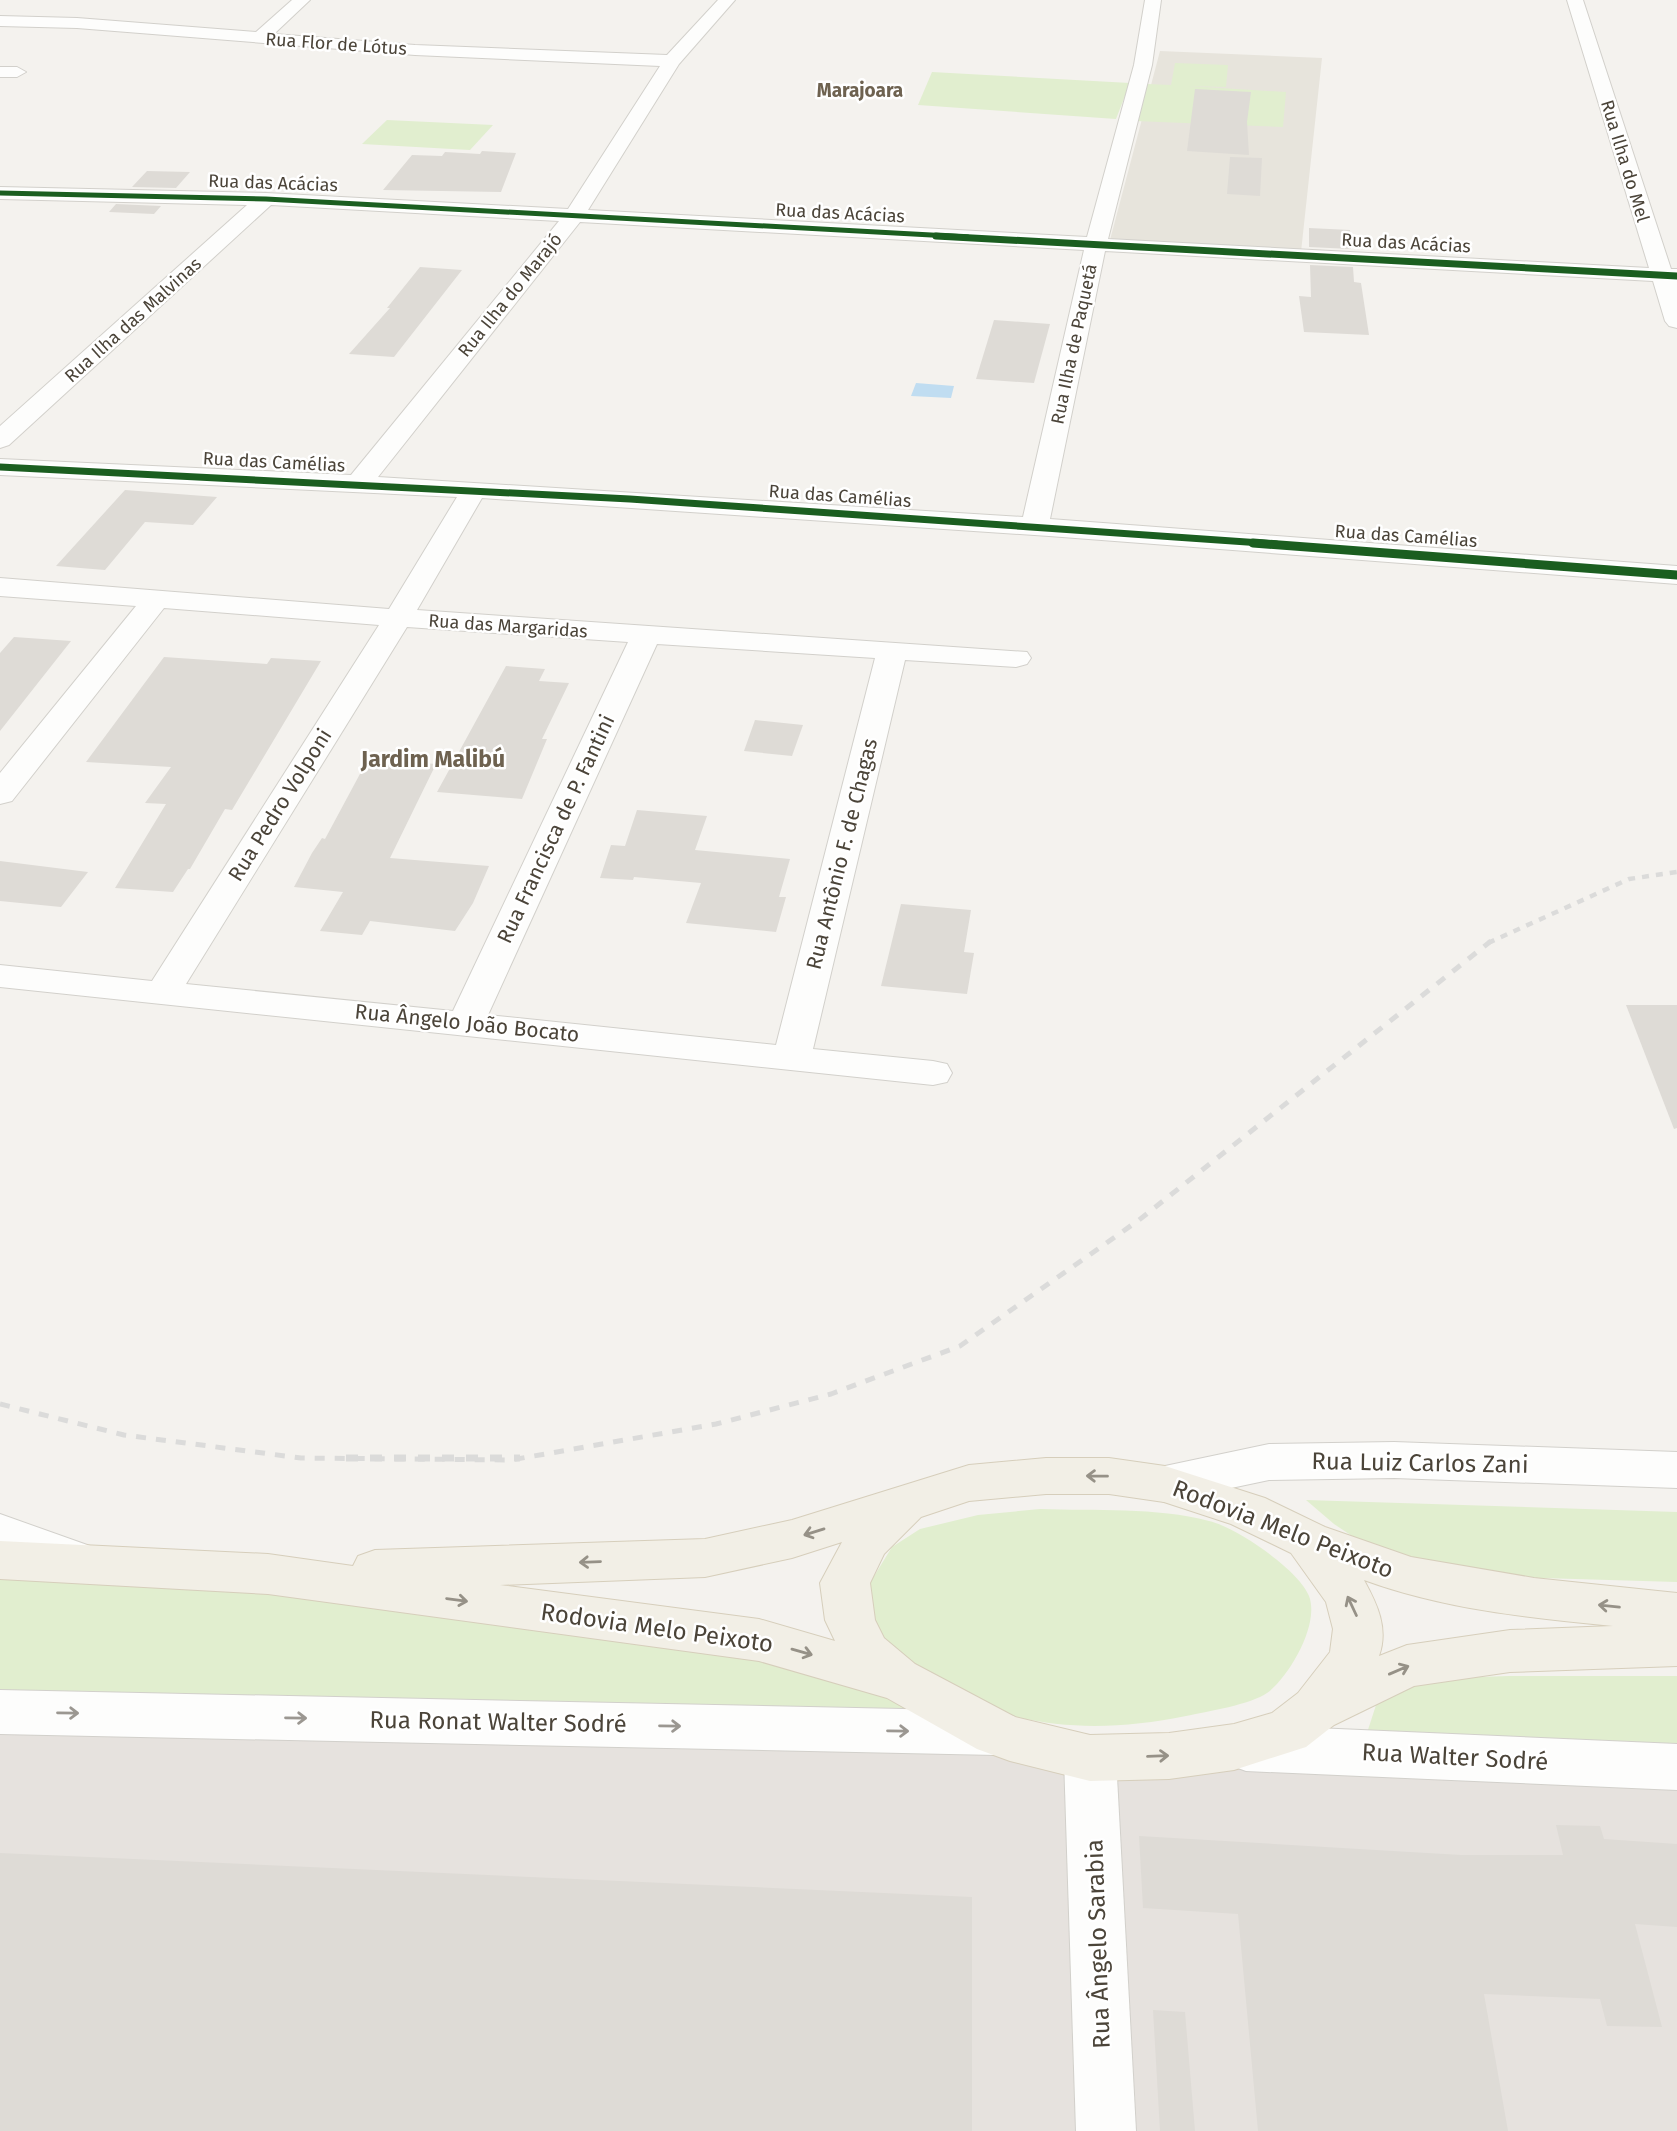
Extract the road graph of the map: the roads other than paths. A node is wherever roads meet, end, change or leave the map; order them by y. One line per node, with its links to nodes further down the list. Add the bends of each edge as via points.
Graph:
1 (302, 0): 6 (street)
2 (727, 0): 7 (street, Rua Ilha do Marajó)
3 (1153, 0): 11 (street, Rua Ilha de Paquetá, via 1143,65)
4 (1575, 0): 12 (street, Rua Ilha do Mel)
5 (0, 21): 6 (street, Rua Flor de Lótus)
6 (258, 39): 7 (street, Rua Flor de Lótus)
7 (672, 61): 10 (street, Rua Ilha do Marajó)
8 (0, 193): 9 (street, Rua das Acácias)
9 (266, 199): 10 (street, Rua das Acácias); 14 (street, Rua Ilha das Malvinas)
10 (575, 216): 11 (street, Rua das Acácias); 16 (street, Rua Ilha do Marajó)
11 (1096, 244): 12 (street, Rua das Acácias); 19 (street, Rua Ilha de Paquetá)
12 (1669, 275): 13 (street, Rua Ilha do Mel)
13 (1677, 321)
14 (0, 440)
15 (10, 467): 16 (street, Rua das Camélias); 17 (street)
16 (359, 483): 18 (street, Rua das Camélias)
17 (0, 487)
18 (474, 490): 19 (street, Rua das Camélias); 23 (street, Rua Pedro Volponi)
19 (1035, 526): 20 (street, Rua das Camélias)
20 (1677, 575)
21 (0, 587): 22 (street, Rua das Margaridas)
22 (156, 600): 23 (street, Rua das Margaridas); 27 (street)
23 (398, 618): 24 (street, Rua das Margaridas); 29 (street, Rua Pedro Volponi)
24 (646, 635): 25 (street, Rua das Margaridas); 30 (street, Rua Francisca de P. Fantini)
25 (892, 650): 26 (street, Rua das Margaridas); 31 (street, Rua Antônio F. de Chagas)
26 (1016, 659)
27 (0, 794)
28 (0, 976): 29 (street, Rua Ângelo João Bocato)
29 (163, 992): 30 (street, Rua Ângelo João Bocato)
30 (466, 1023): 31 (street, Rua Ângelo João Bocato)
31 (792, 1058): 32 (street, Rua Ângelo João Bocato)
32 (933, 1073)
33 (1677, 1470): 34 (street, Rua Luiz Carlos Zani, via 1394,1460 1269,1462)
34 (1165, 1484): 35 (main road, Rodovia Melo Peixoto, one-way to 35, via 1109,1476 1046,1476 969,1483); 37 (main road, Rodovia Melo Peixoto, via 1248,1511)
35 (903, 1505): 40 (main road, Rodovia Melo Peixoto, one-way to 40, via 792,1539 705,1558); 43 (main road, via 867,1541 845,1583 850,1620 866,1653)
36 (0, 1533): 39 (street)
37 (1307, 1540): 41 (main road, Rodovia Melo Peixoto, one-way to 37, via 1534,1598 1409,1576); 44 (main road, one-way to 37, via 1357,1646 1357,1616)
38 (0, 1560): 39 (main road, Rodovia Melo Peixoto)
39 (85, 1564): 40 (main road, Rodovia Melo Peixoto)
40 (268, 1574): 43 (main road, Rodovia Melo Peixoto, one-way to 43, via 759,1640)
41 (1677, 1613)
42 (1677, 1645): 44 (main road, Rodovia Melo Peixoto, one-way to 42, via 1407,1666 1510,1651)
43 (901, 1681): 46 (main road, Rodovia Melo Peixoto)
44 (1316, 1709): 47 (main road, Rodovia Melo Peixoto, via 1288,1731)
45 (0, 1712): 46 (street, Rua Ronat Walter Sodré, one-way to 46)
46 (996, 1733): 48 (main road, Rodovia Melo Peixoto)
47 (1234, 1747): 48 (main road, Rodovia Melo Peixoto, one-way to 47, via 1169,1756); 49 (street, Rua Walter Sodré)
48 (1090, 1758): 50 (street, Rua Ângelo Sarabia)
49 (1677, 1767)
50 (1106, 2131)

